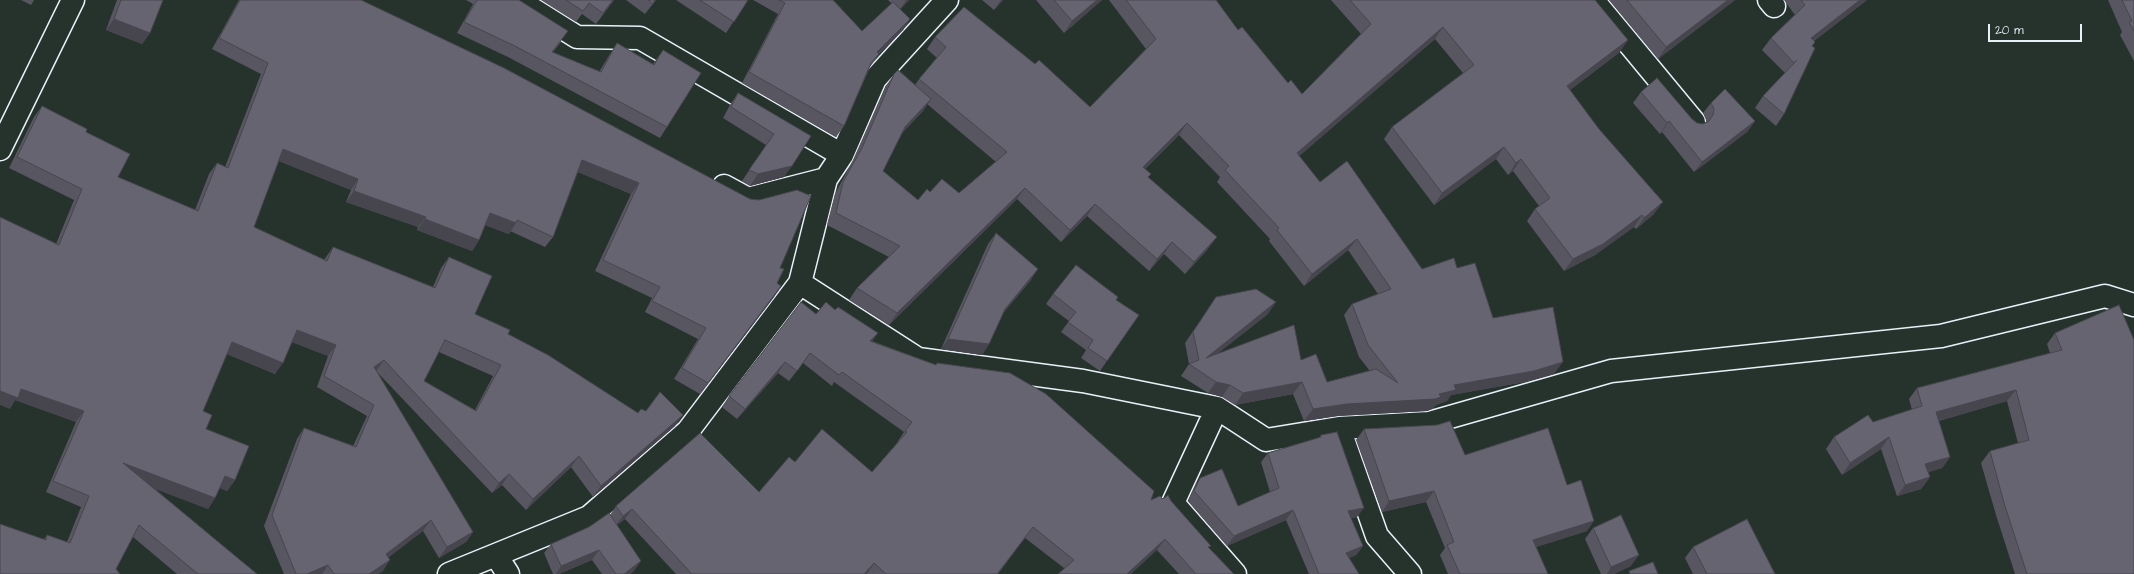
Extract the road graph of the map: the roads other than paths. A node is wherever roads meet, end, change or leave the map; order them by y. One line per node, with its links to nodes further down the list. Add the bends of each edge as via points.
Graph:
1 (73, 0): 6 (street)
2 (518, 0): 7 (street, via 577,36 640,38)
3 (947, 0): 7 (street, via 875,79)
4 (1593, 0): 5 (street)
5 (1694, 122)
6 (0, 149)
7 (842, 155): 9 (street)
8 (706, 177): 9 (street, via 748,199)
9 (826, 180): 10 (street)
10 (800, 283): 12 (street, via 918,358 1083,381); 14 (street, via 688,431 588,516)
11 (2134, 305): 13 (street, via 2105,296 1942,336 1611,371 1429,423)
12 (1217, 408): 13 (street, via 1266,440); 17 (street, via 1173,503)
13 (1339, 428): 18 (street, via 1377,536)
14 (496, 555): 15 (street); 16 (street)
15 (449, 574)
16 (508, 574)
17 (1235, 574)
18 (1410, 574)

